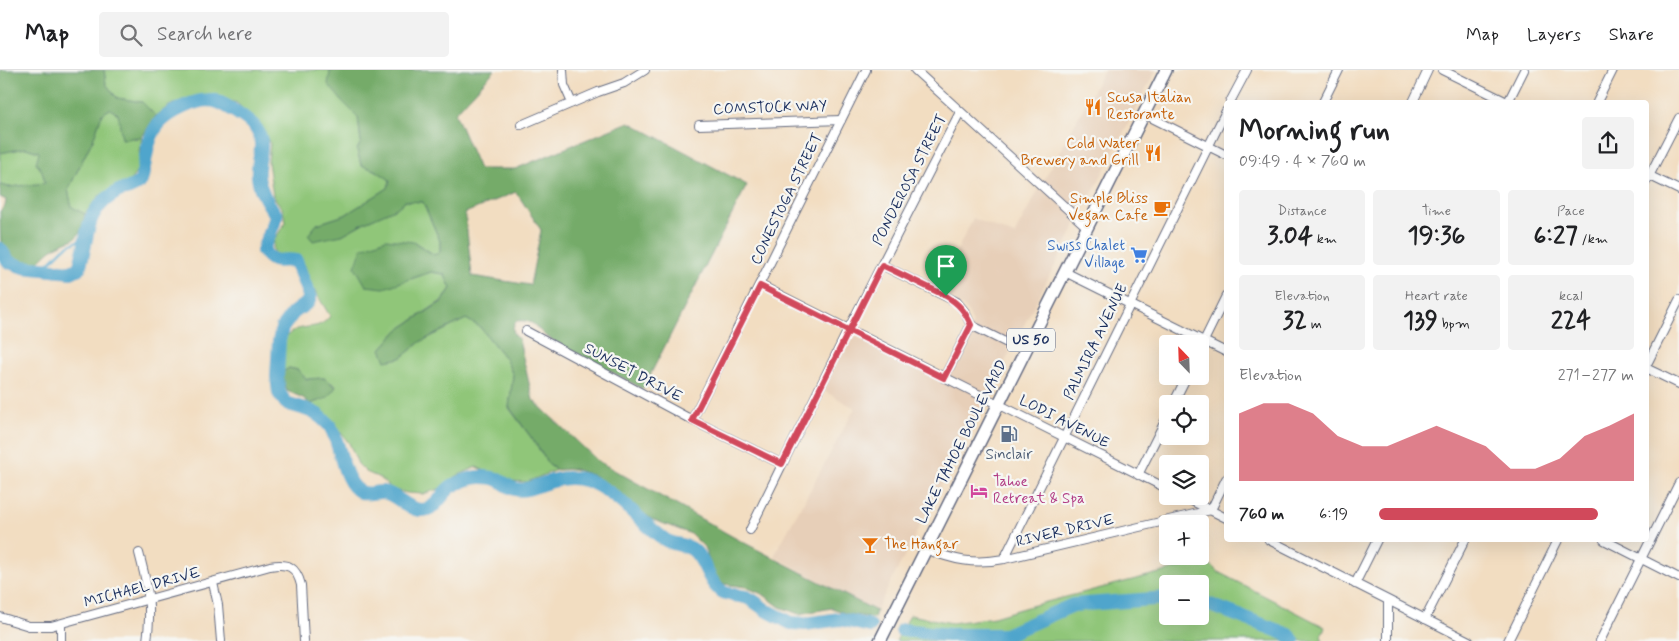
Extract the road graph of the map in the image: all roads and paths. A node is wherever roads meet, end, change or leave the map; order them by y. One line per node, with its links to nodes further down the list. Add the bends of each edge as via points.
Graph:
1 (563, 70): 18 (street, via 564,85)
2 (645, 70): 18 (street, via 624,83)
3 (866, 70): 23 (street, CONESTOGA STREET)
4 (915, 70): 19 (street)
5 (1166, 70): 20 (highway, LAKE TAHOE BOULEVARD / US 50)
6 (1247, 70): 12 (street)
7 (1339, 70): 13 (street)
8 (1428, 70): 14 (street)
9 (1442, 70): 15 (street)
10 (1524, 70): 16 (street)
11 (1613, 70): 17 (street)
12 (1231, 100)
13 (1324, 100)
14 (1413, 100)
15 (1504, 100)
16 (1509, 100)
17 (1598, 100)
18 (572, 103): 24 (street)
19 (960, 112): 31 (street); 32 (street, PONDEROSA STREET)
20 (1144, 114): 26 (street); 31 (highway, LAKE TAHOE BOULEVARD / US 50)
21 (1224, 115): 26 (street, PALMIRA AVENUE)
22 (1679, 118): 28 (street)
23 (841, 120): 25 (street, COMSTOCK WAY); 34 (street, CONESTOGA STREET)
24 (521, 125)
25 (699, 125)
26 (1208, 146): 27 (street); 37 (street, PALMIRA AVENUE)
27 (1224, 154)
28 (1649, 173)
29 (1649, 178): 30 (street)
30 (1679, 190)
31 (1087, 227): 33 (highway, LAKE TAHOE BOULEVARD / US 50)
32 (882, 265): 38 (street, via 957,302); 39 (street, PONDEROSA STREET)
33 (1065, 272): 37 (street); 50 (highway, LAKE TAHOE BOULEVARD / US 50)
34 (760, 286): 39 (street, LODI AVENUE); 51 (street, CONESTOGA STREET)
35 (1224, 300): 42 (street)
36 (1679, 300): 46 (street)
37 (1129, 304): 41 (street); 53 (street, PALMIRA AVENUE)
38 (971, 325): 44 (street); 48 (street)
39 (848, 330): 48 (street, LODI AVENUE); 54 (street, PONDEROSA STREET)
40 (526, 331): 51 (street, SUNSET DRIVE)
41 (1192, 335)
42 (1207, 335)
43 (1209, 344): 45 (street)
44 (1011, 346)
45 (1224, 351)
46 (1649, 361)
47 (1649, 369): 49 (street)
48 (944, 378): 50 (street, LODI AVENUE)
49 (1679, 384)
50 (998, 405): 53 (street, LODI AVENUE); 68 (highway, LAKE TAHOE BOULEVARD / US 50)
51 (692, 420): 54 (street, SUNSET DRIVE)
52 (1159, 433): 55 (street)
53 (1065, 438): 55 (street, LODI AVENUE); 71 (street, PALMIRA AVENUE)
54 (782, 464): 62 (street, PONDEROSA STREET)
55 (1138, 475): 58 (street, LODI AVENUE)
56 (1224, 483): 60 (street)
57 (1679, 483): 70 (street)
58 (1159, 485)
59 (1200, 505): 60 (street)
60 (1210, 510): 61 (street); 71 (street, RIVER DRIVE)
61 (1224, 517)
62 (750, 530)
63 (1375, 542): 74 (street)
64 (1464, 542): 78 (street)
65 (1557, 542): 87 (street)
66 (1608, 542): 70 (street)
67 (1286, 544): 74 (street)
68 (925, 549): 71 (street, RIVER DRIVE, via 967,562); 84 (highway, LAKE TAHOE BOULEVARD / US 50)
69 (139, 553): 76 (street)
70 (1642, 559): 72 (street); 88 (street)
71 (1004, 560)
72 (1679, 578)
73 (213, 583): 76 (street, MICHAEL DRIVE); 82 (street); 83 (street, MICHAEL DRIVE, via 276,565 292,567 301,585)
74 (1354, 584): 75 (street)
75 (1388, 600): 78 (street); 85 (street)
76 (149, 601): 79 (street, MICHAEL DRIVE); 81 (street)
77 (0, 617): 79 (street, MICHAEL DRIVE, via 29,626)
78 (1425, 619): 86 (street)
79 (61, 624): 80 (street)
80 (61, 641)
81 (147, 641)
82 (221, 641)
83 (304, 641)
84 (880, 641)
85 (1388, 641)
86 (1469, 641)
87 (1508, 641)
88 (1600, 641)

